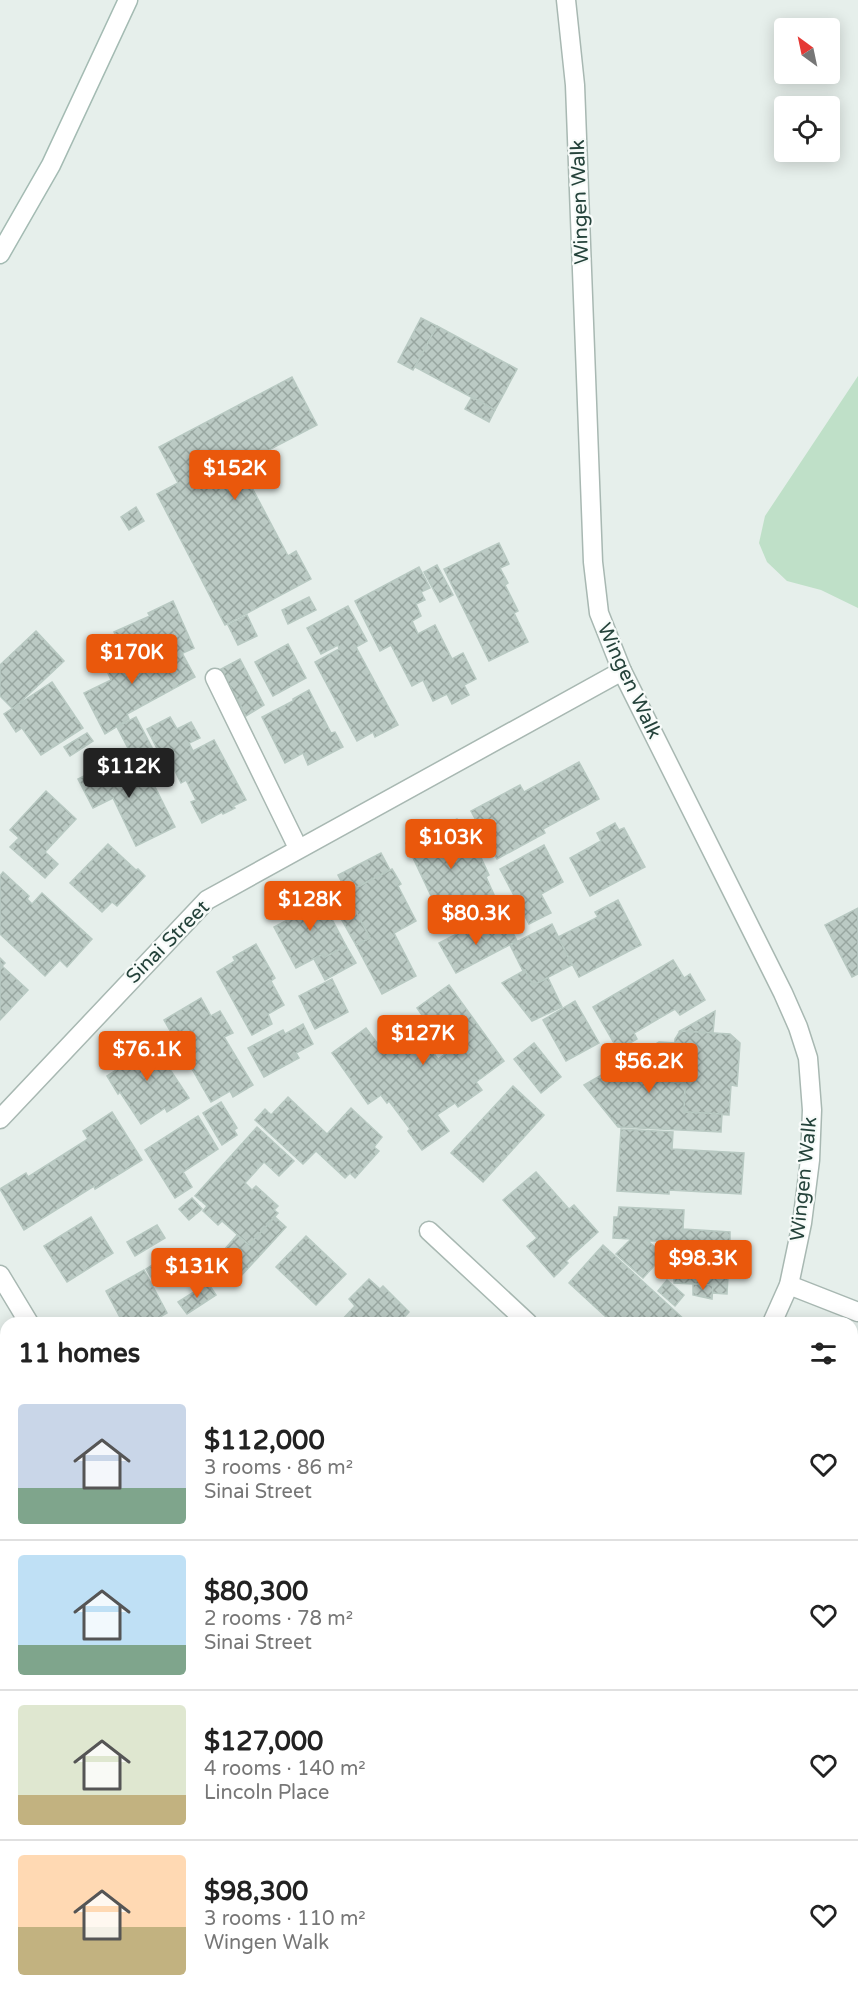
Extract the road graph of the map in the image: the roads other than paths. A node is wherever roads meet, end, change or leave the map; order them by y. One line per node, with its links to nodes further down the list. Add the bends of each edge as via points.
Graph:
1 (128, 0): 3 (street, via 51,165)
2 (567, 0): 4 (street, Wingen Walk, via 575,85 593,561 599,614)
3 (0, 254)
4 (622, 671): 6 (street, Sinai Street); 10 (street, Wingen Walk, via 783,993 808,1058 810,1160)
5 (215, 678): 6 (street)
6 (298, 848): 7 (street, Sinai Street, via 207,900)
7 (0, 1119)
8 (429, 1231): 13 (street)
9 (0, 1275): 12 (street)
10 (789, 1285): 11 (street); 14 (street, Wingen Walk)
11 (858, 1312)
12 (25, 1317)
13 (522, 1317)
14 (775, 1317)

